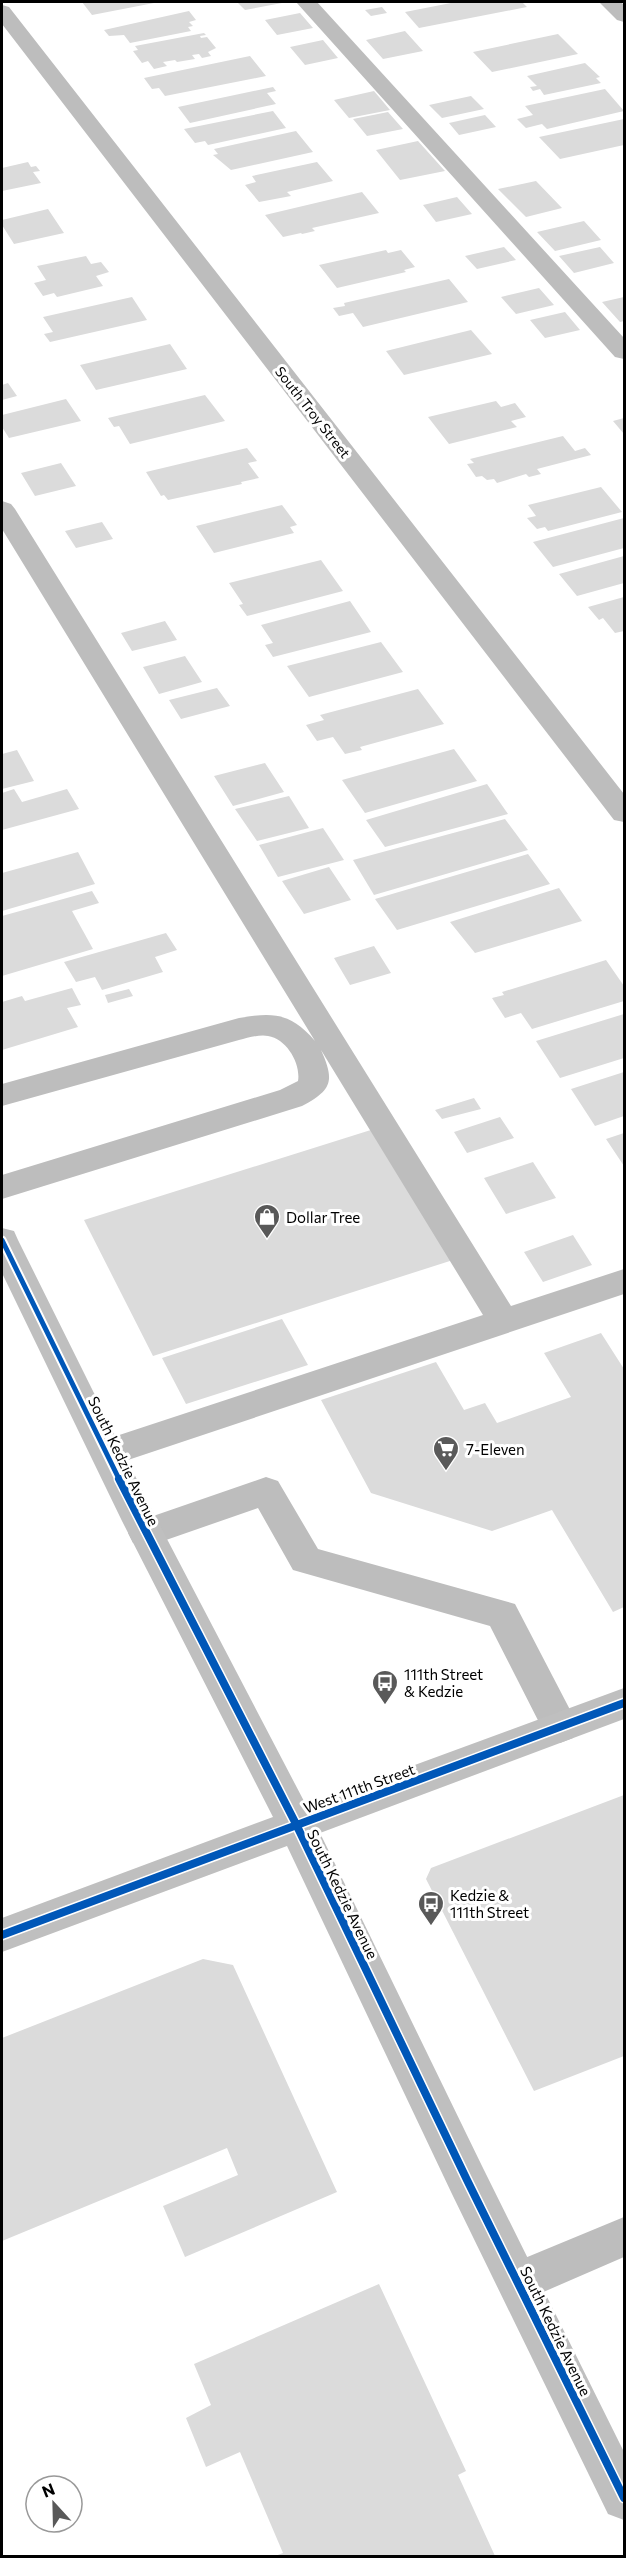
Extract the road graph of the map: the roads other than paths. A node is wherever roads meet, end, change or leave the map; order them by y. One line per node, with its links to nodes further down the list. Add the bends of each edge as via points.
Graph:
1 (306, 2): 5 (street)
2 (609, 2): 4 (street)
3 (2, 11): 7 (street, South Troy Street)
4 (624, 16)
5 (624, 352)
6 (2, 509): 13 (street)
7 (624, 813)
8 (2, 1095): 9 (street, via 268,1024 290,1032 315,1071 312,1087 291,1098)
9 (2, 1187)
10 (2, 1240): 11 (main road, South Kedzie Avenue)
11 (11, 1281): 14 (main road, South Kedzie Avenue)
12 (624, 1281): 13 (street)
13 (503, 1320): 14 (street)
14 (107, 1453): 15 (main road, South Kedzie Avenue)
15 (146, 1533): 17 (street, via 266,1491 306,1560 502,1615); 18 (main road, South Kedzie Avenue)
16 (624, 1703): 17 (main road, West 111th Street)
17 (560, 1726): 18 (main road, West 111th Street)
18 (296, 1824): 19 (main road, West 111th Street); 21 (main road, South Kedzie Avenue)
19 (2, 1935)
20 (624, 2237): 21 (street)
21 (518, 2282): 22 (main road, South Kedzie Avenue)
22 (624, 2498)

